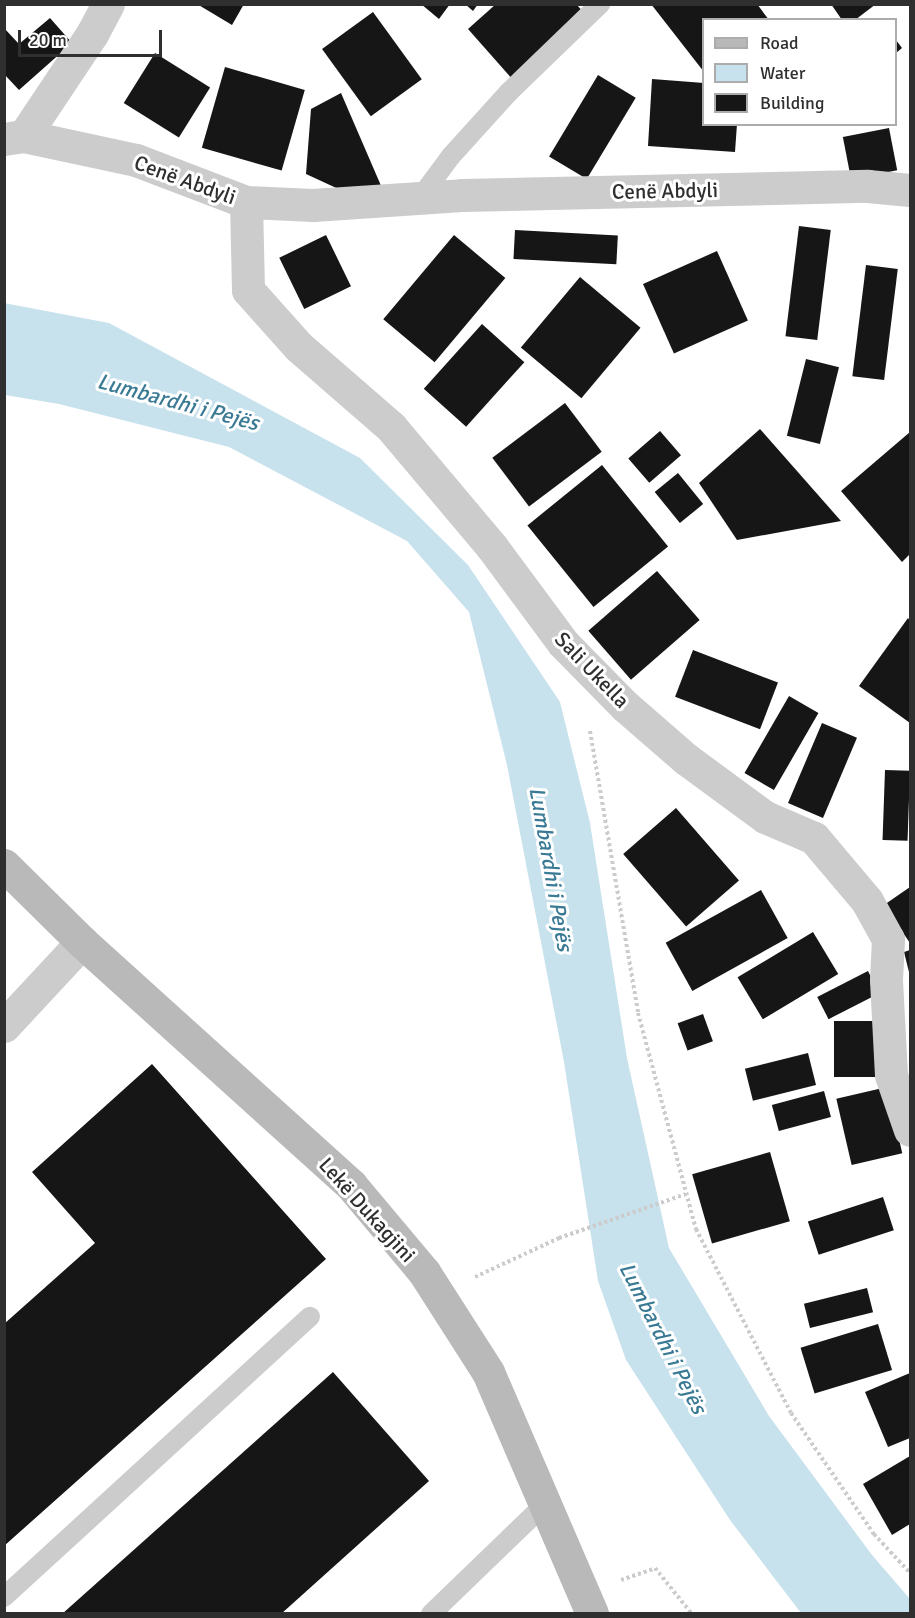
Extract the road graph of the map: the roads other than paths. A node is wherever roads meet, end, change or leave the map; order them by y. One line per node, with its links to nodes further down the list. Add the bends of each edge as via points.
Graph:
1 (108, 4): 3 (street, via 92,34)
2 (600, 4): 5 (lane, via 509,92 451,156)
3 (14, 137): 6 (street, Cenë Abdyli, via 136,160)
4 (910, 190): 5 (street, Cenë Abdyli, via 868,186)
5 (420, 198): 6 (street, Cenë Abdyli, via 313,205)
6 (246, 202): 10 (street, Sali Ukella, via 248,290 299,347 391,427 492,547 563,643 625,706 686,759 765,817 814,838 867,901 888,939 891,1075)
7 (4, 865): 8 (street, Lekë Dukagjini)
8 (82, 942): 9 (street); 12 (street, Lekë Dukagjini, via 351,1185 439,1294 488,1372)
9 (4, 1026)
10 (910, 1130)
11 (310, 1317): 13 (lane)
12 (545, 1504): 14 (street, Lekë Dukagjini); 15 (lane)
13 (4, 1597)
14 (588, 1603)
15 (431, 1614)

